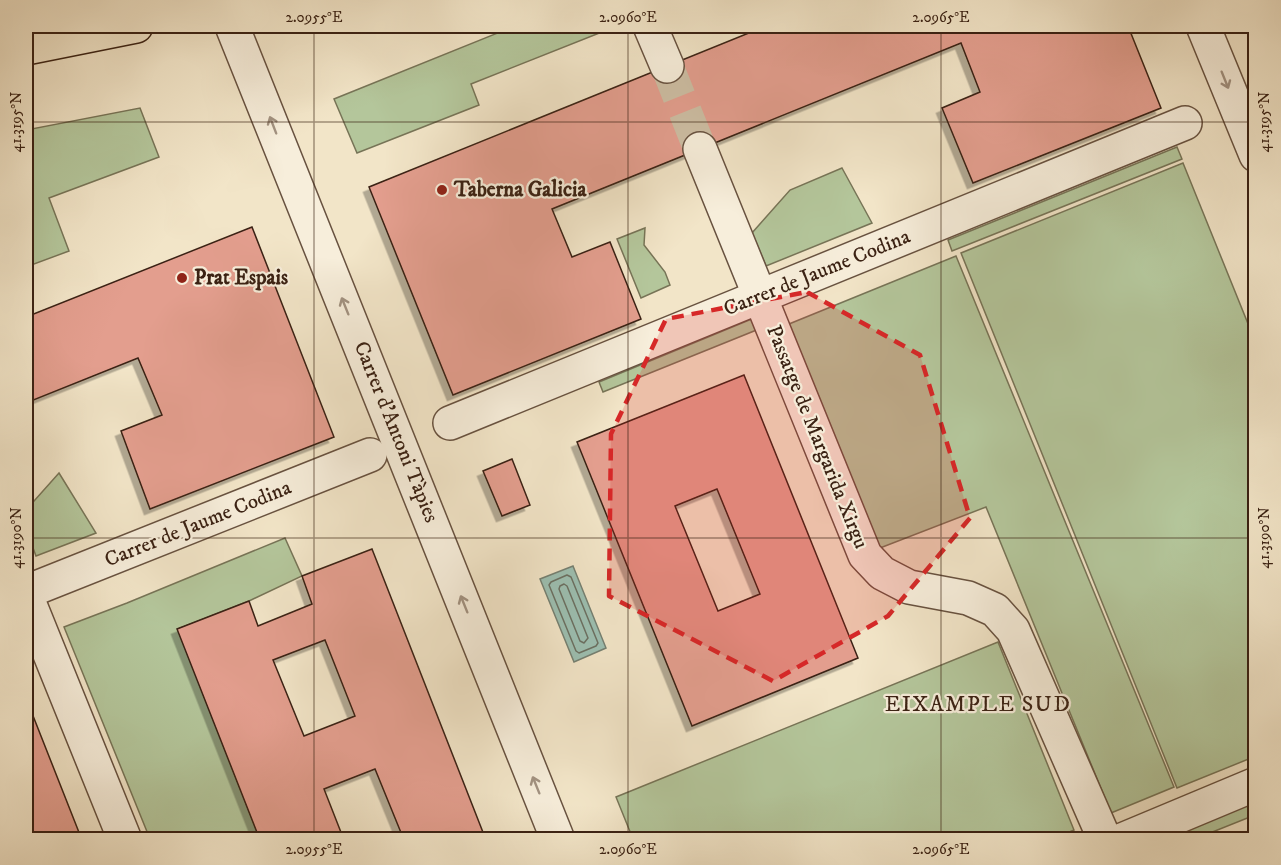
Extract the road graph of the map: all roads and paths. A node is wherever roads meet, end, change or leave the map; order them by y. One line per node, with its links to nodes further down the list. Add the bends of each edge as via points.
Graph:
1 (136, 26): 5 (main road)
2 (232, 26): 16 (street, Carrer d'Antoni Tàpies, one-way to 2)
3 (650, 26): 6 (street)
4 (1203, 26): 9 (street, one-way to 9)
5 (26, 48)
6 (667, 66)
7 (1185, 123): 10 (street, Carrer de Jaume Codina)
8 (700, 149): 10 (street, Passatge de Margarida Xirgu)
9 (1256, 155)
10 (759, 296): 11 (street, Carrer de Jaume Codina); 17 (street, Passatge de Margarida Xirgu, via 865,555 882,573 909,587 968,597 994,610 1013,630)
11 (450, 423)
12 (370, 455): 13 (street, Carrer de Jaume Codina)
13 (26, 594): 15 (street)
14 (1256, 784): 18 (street)
15 (124, 840)
16 (558, 840)
17 (1106, 840)
18 (1122, 840)

